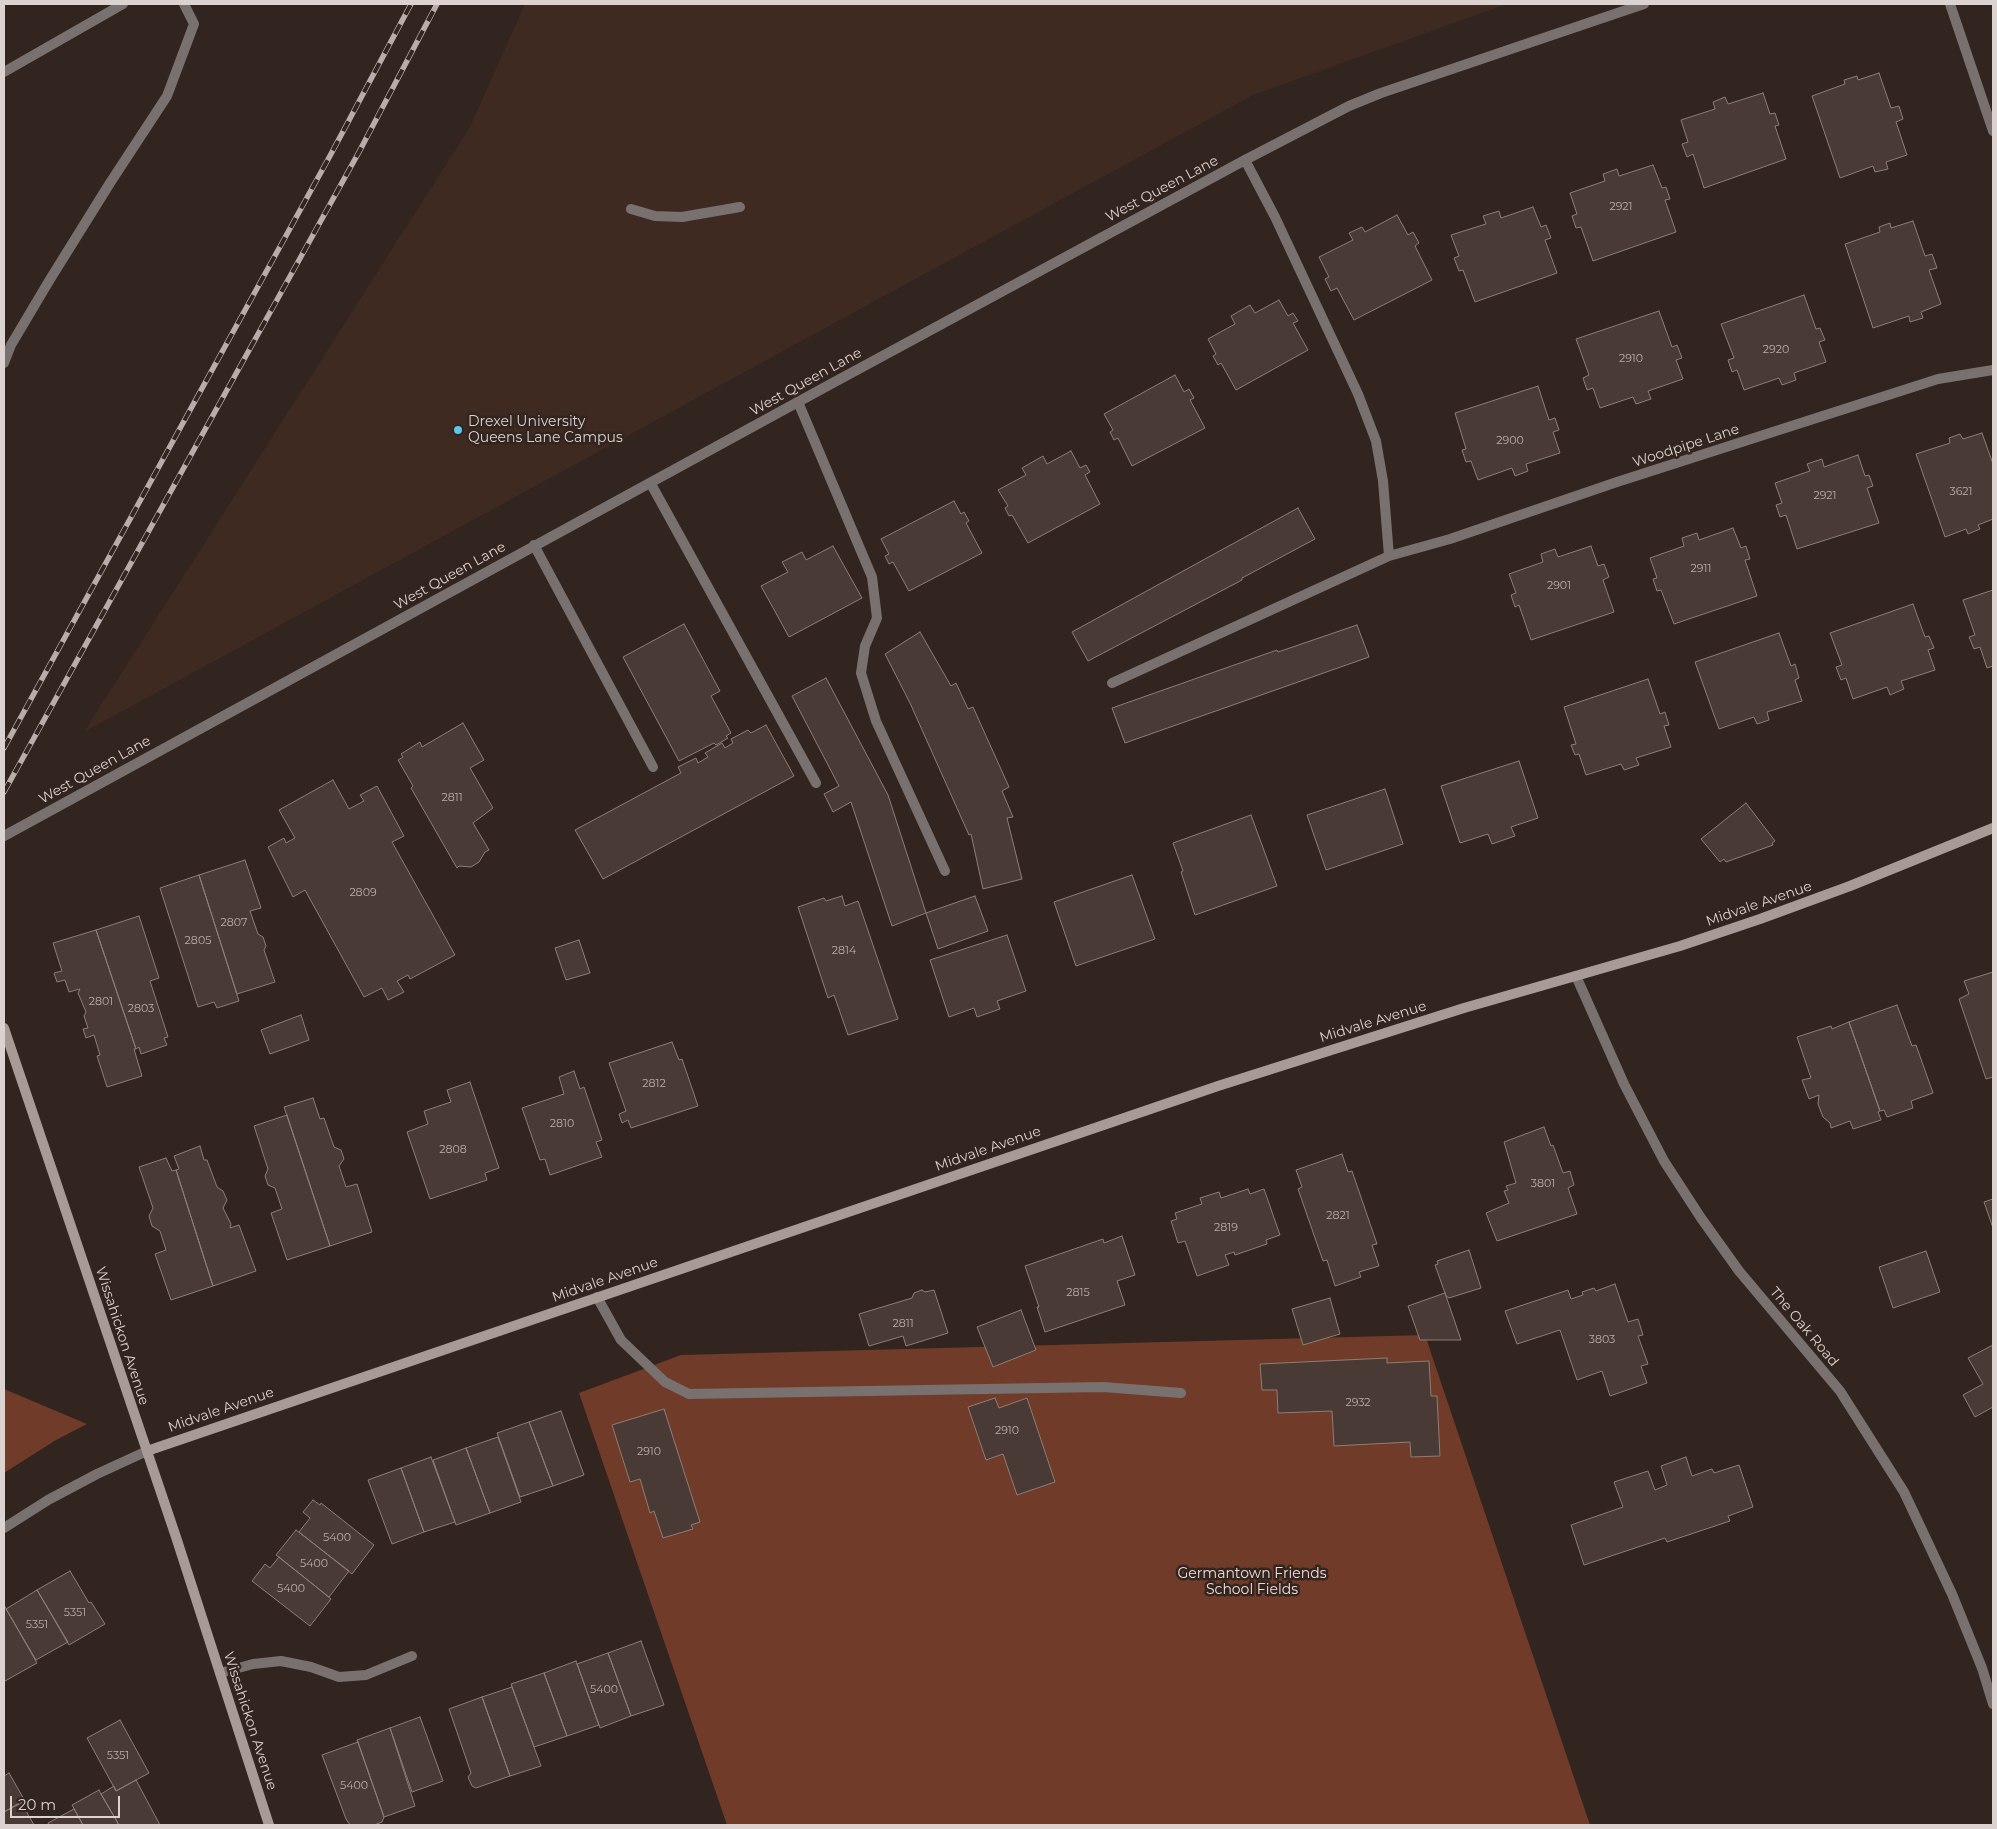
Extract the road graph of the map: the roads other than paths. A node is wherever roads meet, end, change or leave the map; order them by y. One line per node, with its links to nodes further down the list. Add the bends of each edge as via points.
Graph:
1 (123, 4): 5 (street)
2 (184, 4): 10 (street, via 194,24 167,96 49,281 11,345)
3 (1644, 4): 7 (street, West Queen Lane, via 1381,93)
4 (1950, 4): 6 (street)
5 (4, 72)
6 (1993, 131)
7 (1245, 160): 12 (street, West Queen Lane); 15 (street, via 1358,394 1376,441)
8 (740, 207): 9 (street, via 682,217 655,216)
9 (631, 209)
10 (4, 363)
11 (1993, 370): 15 (street, Woodpipe Lane, via 1938,379 1450,539)
12 (798, 402): 13 (street, West Queen Lane); 21 (street, via 872,577 877,618 865,646 862,673 876,721)
13 (651, 484): 14 (street, West Queen Lane); 18 (street)
14 (534, 546): 17 (street); 20 (street, West Queen Lane)
15 (1389, 556): 16 (street, Woodpipe Lane)
16 (1112, 683)
17 (653, 767)
18 (816, 783)
19 (1993, 828): 22 (street, Midvale Avenue, via 1760,919)
20 (4, 836)
21 (945, 871)
22 (1576, 976): 24 (street, Midvale Avenue, via 1456,1010 1218,1086); 30 (street, The Oak Road, via 1624,1084 1664,1161 1739,1271 1840,1391 1904,1492 1952,1594)
23 (4, 1028): 26 (street, Wissahickon Avenue)
24 (597, 1297): 25 (street, via 621,1340 665,1382 689,1394 1103,1387); 26 (street, Midvale Avenue)
25 (1181, 1393)
26 (147, 1451): 27 (street, Midvale Avenue, via 88,1478); 29 (street, Wissahickon Avenue)
27 (4, 1528)
28 (412, 1656): 29 (street, via 366,1675 339,1677 311,1667 281,1662 253,1664)
29 (220, 1673): 31 (street, Wissahickon Avenue)
30 (1993, 1704)
31 (269, 1825)

